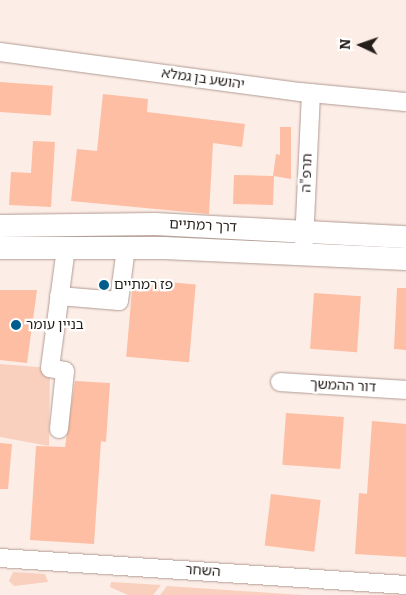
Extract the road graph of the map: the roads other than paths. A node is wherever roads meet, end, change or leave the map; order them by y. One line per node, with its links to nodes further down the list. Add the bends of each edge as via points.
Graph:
1 (0, 52): 2 (street, יהושע בן גמלא)
2 (310, 93): 3 (street, יהושע בן גמלא); 6 (street, תרפ"ה)
3 (406, 102)
4 (0, 226): 6 (main road, דרך רמתיים, via 155,224)
5 (406, 237): 6 (main road, דרך רמתיים)
6 (304, 242): 9 (main road, דרך רמתיים); 10 (main road, דרך רמתיים)
7 (0, 248): 8 (main road, דרך רמתיים)
8 (66, 248): 9 (main road, דרך רמתיים); 11 (street)
9 (126, 248): 11 (street, via 119,301)
10 (406, 259)
11 (59, 296): 14 (street, via 50,368 65,371)
12 (280, 382): 13 (street, דור ההמשך)
13 (406, 390)
14 (59, 429)
15 (0, 558): 16 (street, השחר)
16 (406, 585)

